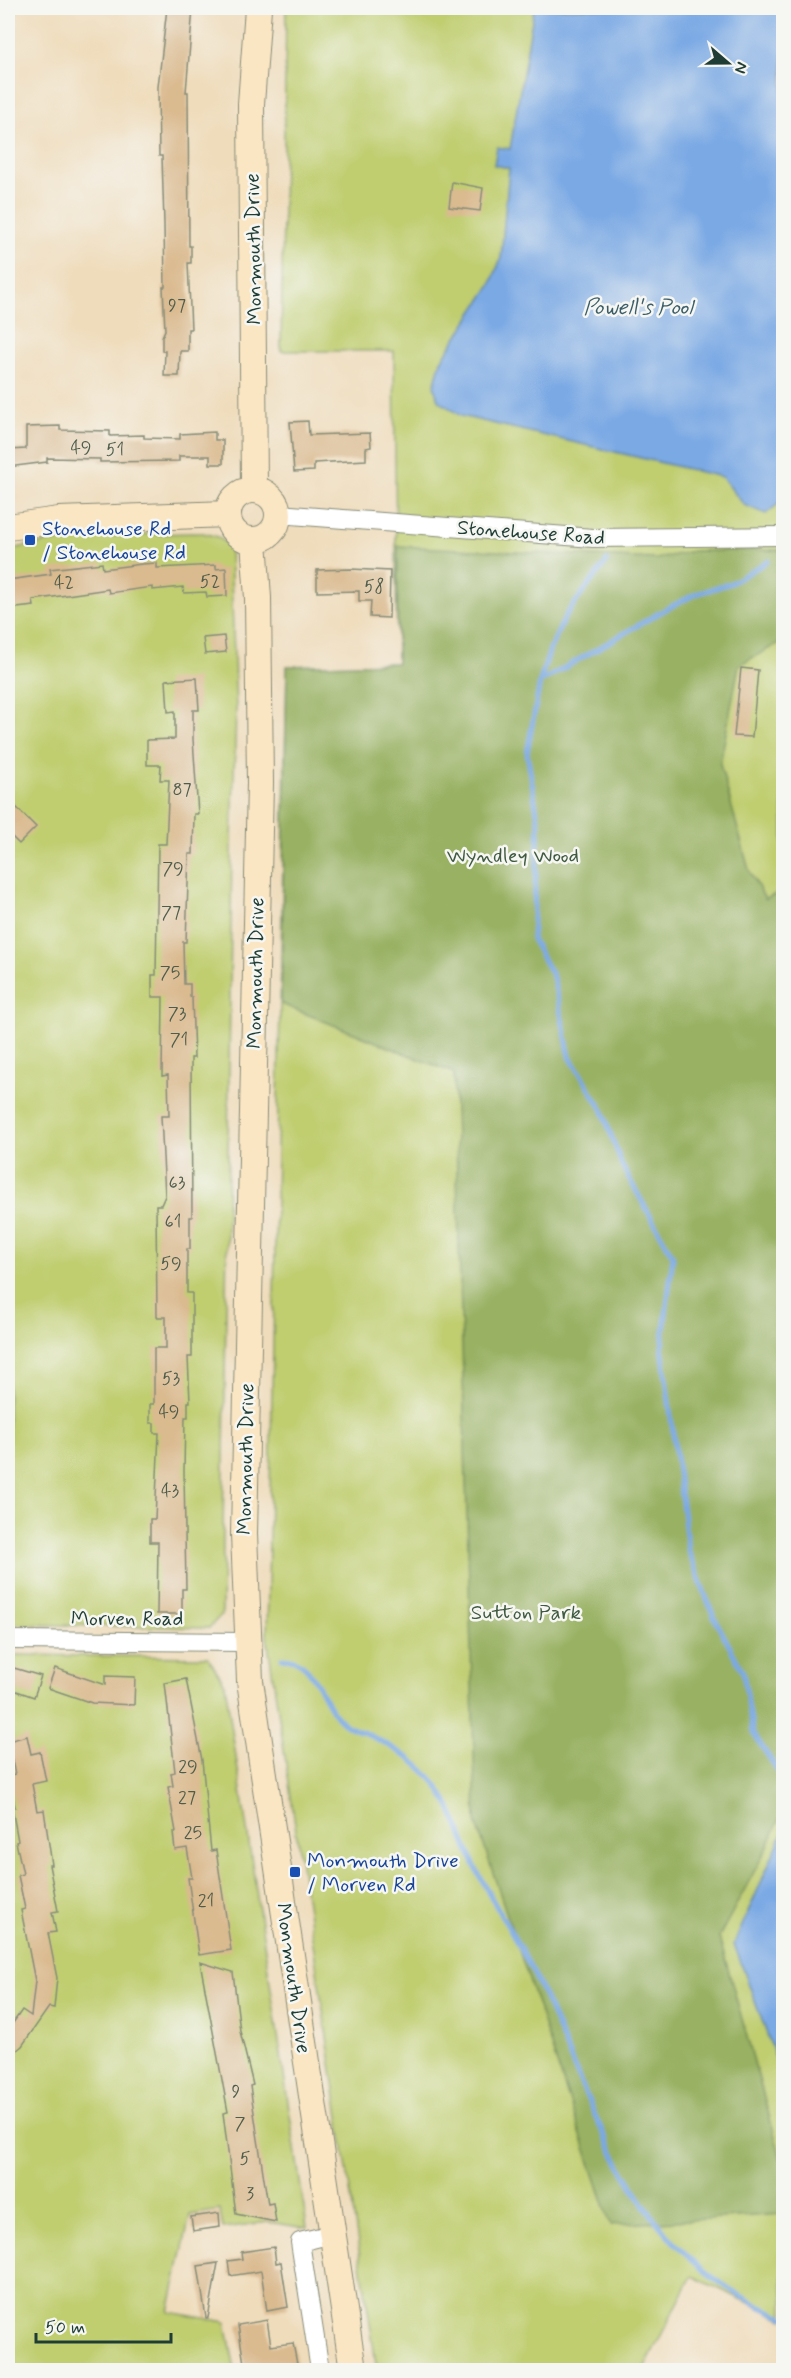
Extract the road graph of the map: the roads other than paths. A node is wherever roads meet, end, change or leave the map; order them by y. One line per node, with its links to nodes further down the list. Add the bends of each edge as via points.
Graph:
1 (258, 8): 2 (street, Monmouth Drive, via 251,104)
2 (254, 490): 3 (street, via 242,492 232,501); 4 (street, via 274,501)
3 (228, 514): 5 (street, via 59,520); 7 (street, via 231,528 240,537)
4 (278, 514): 6 (street, Stonehouse Road, via 593,538); 7 (street, via 273,530)
5 (8, 527)
6 (783, 536)
7 (254, 540): 9 (street, Monmouth Drive, via 260,783 246,1403)
8 (8, 1640): 9 (street, Morven Road)
9 (246, 1642): 10 (street, Monmouth Drive)
10 (332, 2234): 11 (street, via 300,2242); 12 (street, Monmouth Drive)
11 (320, 2370)
12 (353, 2370)

